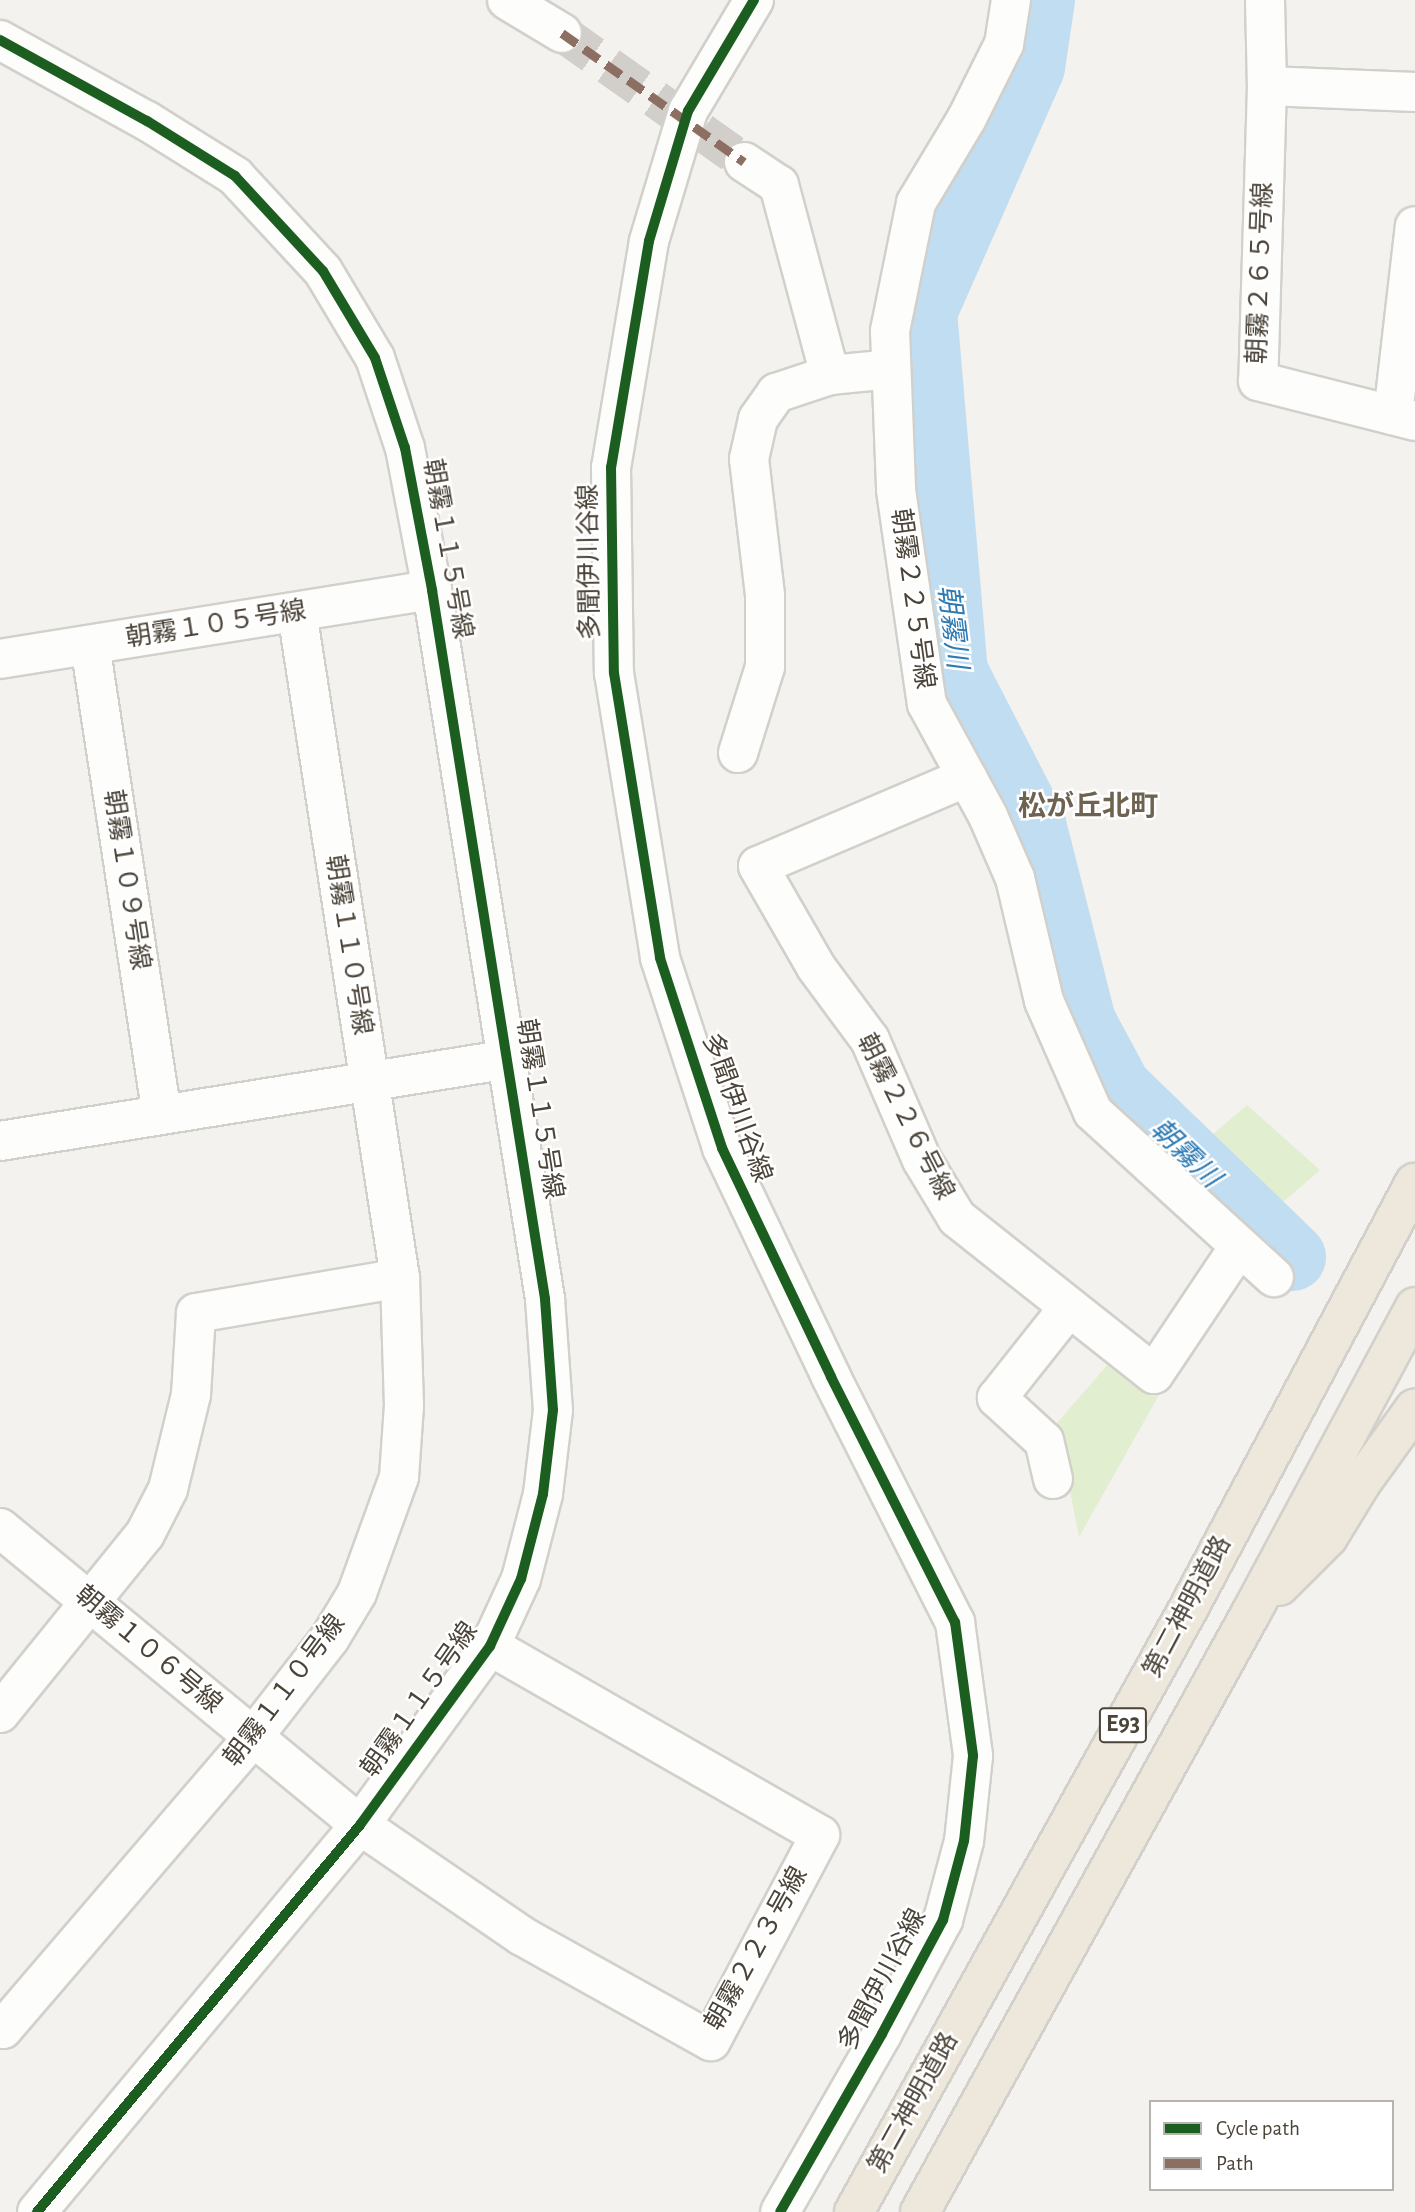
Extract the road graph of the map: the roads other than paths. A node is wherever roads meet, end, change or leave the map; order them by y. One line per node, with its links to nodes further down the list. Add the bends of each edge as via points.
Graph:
1 (507, 0): 5 (street)
2 (754, 0): 41 (street, 多聞伊川谷線, via 688,111 649,241 611,467 614,673 660,958 722,1148 955,1622 974,1756 964,1841 943,1920)
3 (1011, 0): 11 (street, 朝霧２２５号線, via 1004,44 916,203 890,331)
4 (1265, 0): 7 (street, 朝霧２６５号線)
5 (562, 33)
6 (0, 40): 14 (street, 朝霧１１５号線, via 146,121 235,177 323,271 375,358 405,448)
7 (1267, 86): 8 (street); 13 (street, 朝霧２６５号線, via 1258,382)
8 (1415, 92)
9 (744, 162): 12 (street, via 779,185)
10 (1415, 226): 13 (street)
11 (891, 369): 12 (street); 19 (street, 朝霧２２５号線, via 896,490 927,704)
12 (830, 374): 18 (street, via 776,393 758,419 749,459 765,596 765,667)
13 (1404, 418)
14 (432, 590): 15 (street, 朝霧１０５号線); 20 (street, 朝霧１１５号線)
15 (297, 612): 16 (street, 朝霧１０５号線); 21 (street, 朝霧１１０号線)
16 (90, 645): 17 (street, 朝霧１０５号線); 22 (street, 朝霧１０９号線)
17 (0, 659)
18 (738, 753)
19 (967, 777): 25 (street, 朝霧２２５号線, via 1015,878 1044,1001 1093,1112); 28 (street, 朝霧２２６号線, via 758,866 816,967 870,1040 922,1160 957,1218)
20 (509, 1059): 21 (street); 35 (street, 朝霧１１５号線, via 545,1300 553,1410 543,1494 521,1579)
21 (369, 1082): 22 (street); 27 (street, 朝霧１１０号線)
22 (162, 1115): 23 (street)
23 (0, 1141)
24 (1415, 1180): 42 (highway, 第二神明道路 / E93, via 1187,1611)
25 (1239, 1247): 26 (street, 朝霧２２５号線); 28 (street, 朝霧２２６号線, via 1154,1374)
26 (1274, 1277)
27 (400, 1278): 33 (street, via 196,1313 191,1395 168,1489 145,1534); 37 (street, 朝霧１１０号線, via 404,1406 399,1477 357,1593 330,1638)
28 (1069, 1307): 31 (street, via 997,1398 1044,1441)
29 (1415, 1307): 34 (highway, E93)
30 (1415, 1408): 34 (highway, via 1328,1536)
31 (1054, 1479)
32 (0, 1528): 33 (street, 朝霧１０６号線)
33 (90, 1602): 36 (street); 37 (street, 朝霧１０６号線)
34 (1251, 1613): 43 (highway, E93)
35 (490, 1646): 38 (street, 朝霧１１５号線); 38 (street, 朝霧２２３号線, via 820,1835 711,2041 522,1936)
36 (0, 1713)
37 (253, 1737): 38 (street, 朝霧１０６号線); 39 (street, 朝霧１１０号線, via 3,2028)
38 (360, 1825): 40 (street, 朝霧１１５号線)
39 (0, 2026)
40 (37, 2212)
41 (780, 2212)
42 (854, 2212)
43 (920, 2212)

